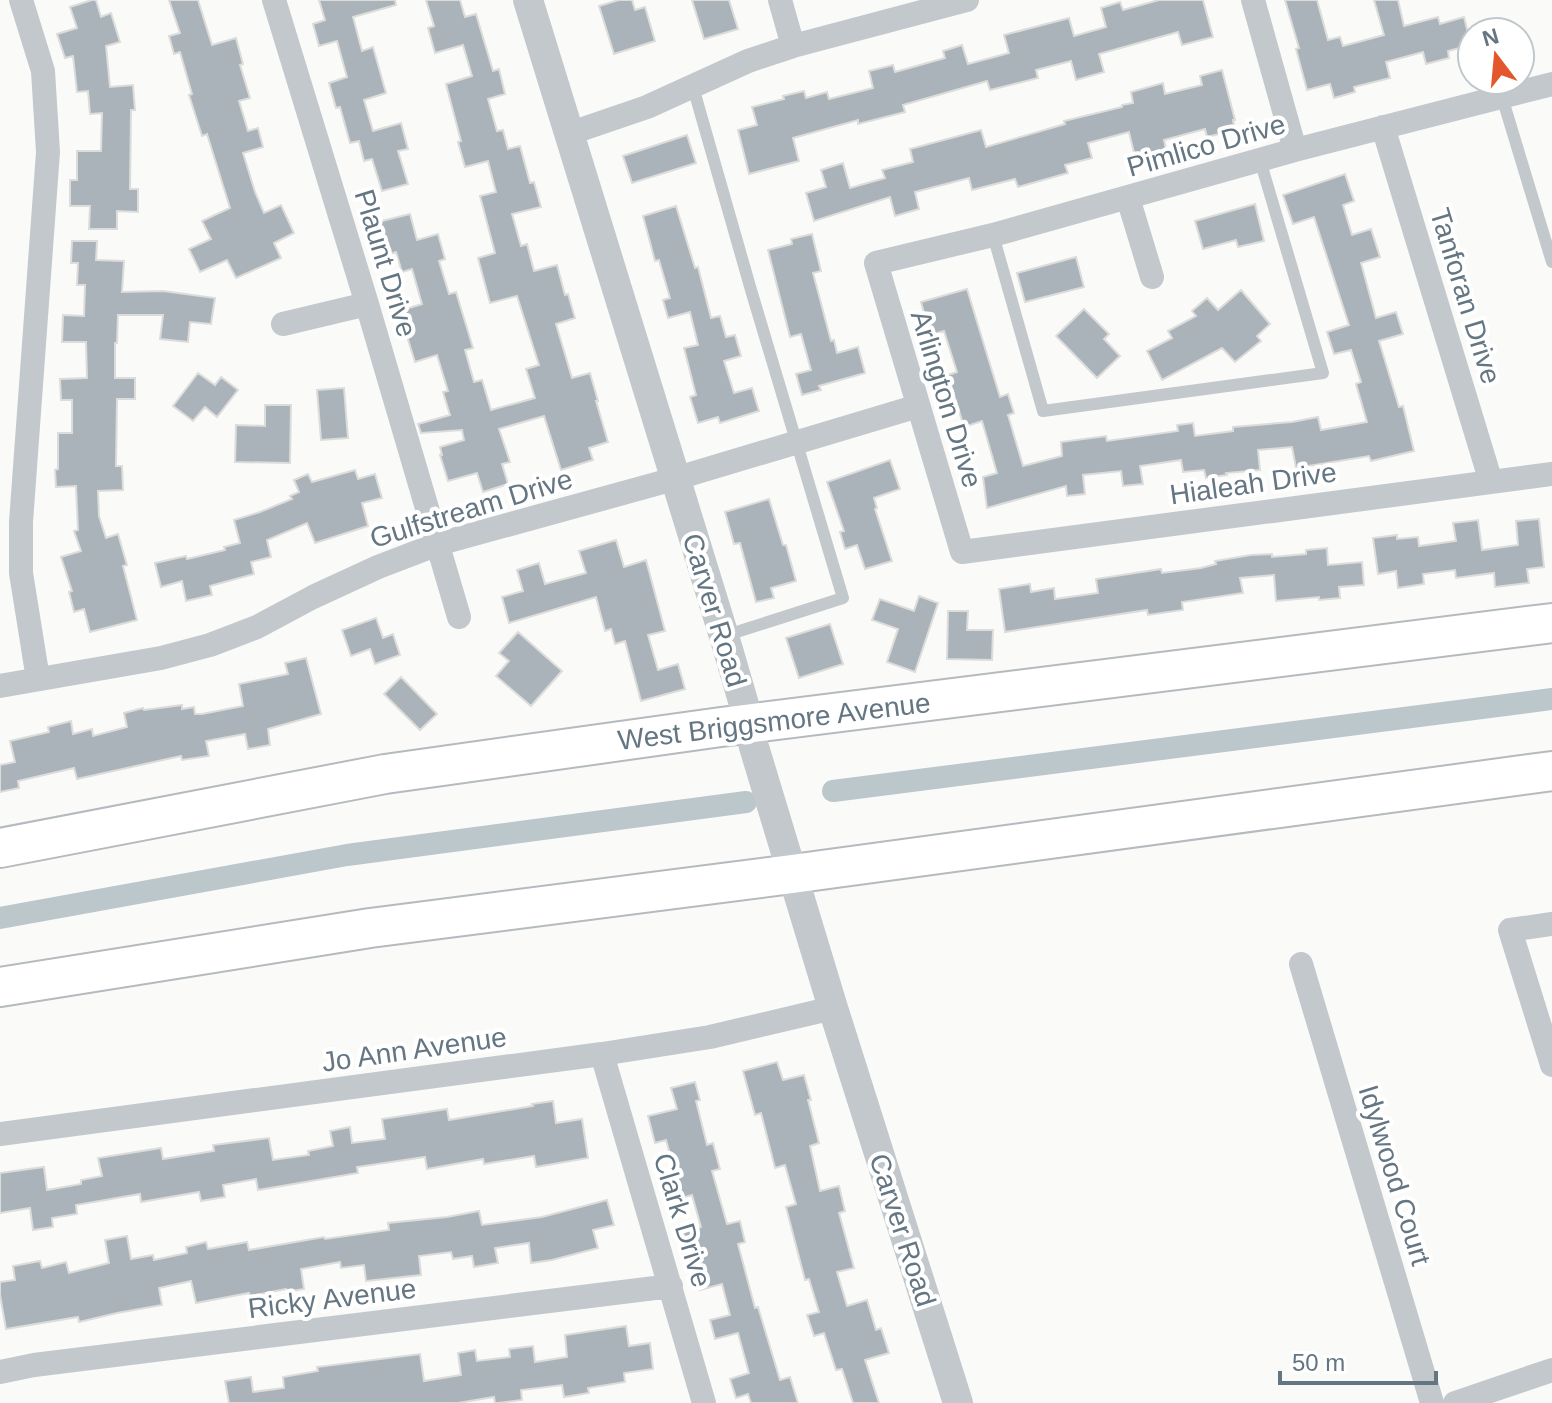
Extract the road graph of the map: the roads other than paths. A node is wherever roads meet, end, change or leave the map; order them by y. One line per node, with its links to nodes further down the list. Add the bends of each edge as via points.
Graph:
1 (21, 0): 32 (street, via 43,71 48,152 21,522 21,573)
2 (274, 0): 20 (street, Plaunt Drive)
3 (528, 0): 12 (street, Carver Road)
4 (780, 0): 7 (street)
5 (967, 0): 7 (street)
6 (1253, 0): 13 (street)
7 (793, 46): 9 (street)
8 (1552, 84): 10 (street, Pimlico Drive)
9 (693, 87): 12 (street); 23 (lane)
10 (1502, 97): 11 (street, Pimlico Drive); 17 (lane)
11 (1383, 127): 13 (street, Pimlico Drive); 26 (street, Tanforan Drive)
12 (568, 134): 25 (street, Carver Road)
13 (1295, 150): 14 (street, Pimlico Drive)
14 (1260, 160): 15 (street, Pimlico Drive); 16 (lane, via 1323,373 1043,411)
15 (1128, 198): 16 (street, Pimlico Drive); 19 (street)
16 (993, 235): 18 (street, Pimlico Drive)
17 (1552, 262)
18 (876, 263): 22 (street, Arlington Drive)
19 (1152, 277)
20 (367, 304): 21 (street); 27 (street, Plaunt Drive)
21 (283, 324)
22 (918, 406): 23 (street, Gulfstream Drive); 28 (street, Arlington Drive)
23 (796, 442): 25 (street, Gulfstream Drive); 31 (lane, via 843,598)
24 (1552, 474): 26 (street, Hialeah Drive)
25 (674, 479): 27 (street, Gulfstream Drive); 31 (street, Carver Road)
26 (1491, 482): 28 (street, Hialeah Drive)
27 (438, 544): 29 (street, Plaunt Drive); 32 (street, Gulfstream Drive, via 210,645)
28 (962, 552)
29 (459, 617)
30 (1552, 623): 34 (main road, West Briggsmore Avenue)
31 (724, 636): 34 (street, Carver Road)
32 (38, 679): 33 (street, Gulfstream Drive)
33 (0, 686)
34 (749, 724): 36 (main road, West Briggsmore Avenue, via 385,774); 37 (street, Carver Road)
35 (1552, 771): 37 (main road)
36 (0, 848)
37 (792, 874): 40 (main road, via 370,928); 41 (street, Carver Road)
38 (1552, 924): 43 (street, via 1510,930)
39 (1301, 964): 50 (street, Idylwood Court)
40 (0, 987)
41 (833, 1008): 42 (street, Jo Ann Avenue, via 710,1037); 49 (street, Carver Road)
42 (602, 1054): 44 (street, Jo Ann Avenue); 45 (street, Clark Drive)
43 (1552, 1065)
44 (0, 1134)
45 (671, 1286): 47 (street, Ricky Avenue); 48 (street, Clark Drive)
46 (1552, 1370): 51 (street)
47 (0, 1372)
48 (704, 1403)
49 (958, 1403)
50 (1432, 1403)
51 (1455, 1403)

